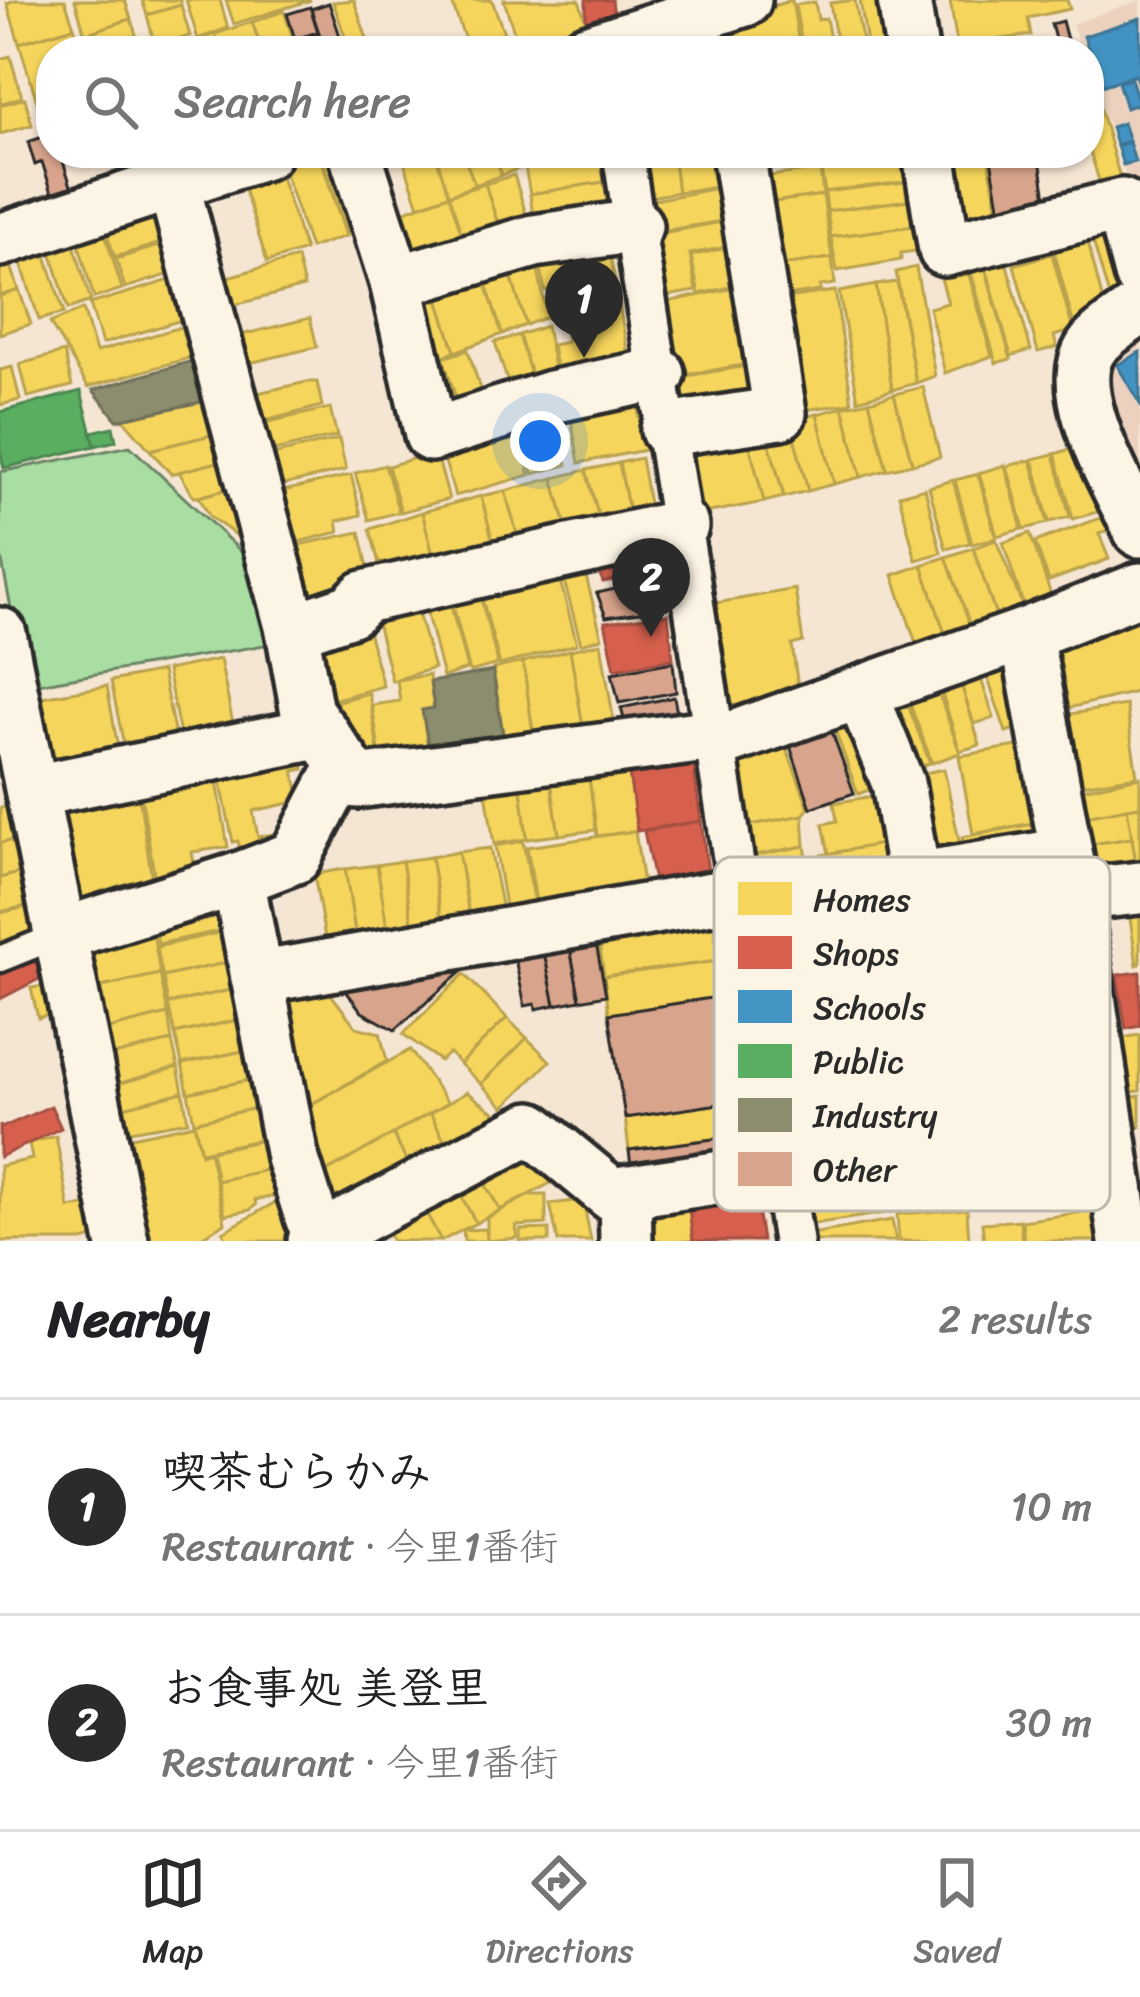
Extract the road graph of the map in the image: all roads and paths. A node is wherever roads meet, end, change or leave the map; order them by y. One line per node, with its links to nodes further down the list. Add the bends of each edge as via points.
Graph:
1 (904, 0): 4 (street)
2 (727, 20): 3 (street)
3 (607, 36)
4 (910, 36)
5 (219, 168): 10 (street)
6 (360, 168): 14 (street)
7 (626, 168): 11 (street)
8 (740, 168): 17 (street, via 780,413)
9 (931, 168): 13 (street, via 945,250 1122,205)
10 (173, 183): 12 (street); 21 (street)
11 (636, 226): 14 (street, via 534,242); 16 (street)
12 (2, 230)
13 (1140, 274)
14 (396, 282): 16 (street, via 431,435)
15 (1140, 308): 19 (street, via 1092,346 1082,381 1093,430)
16 (658, 374): 17 (street)
17 (667, 430): 18 (street)
18 (682, 526): 21 (street, via 364,597 352,610); 25 (street)
19 (1140, 531)
20 (1140, 589): 23 (street)
21 (292, 630): 26 (street, via 308,712)
22 (0, 634): 27 (street)
23 (1026, 634): 24 (street); 30 (street)
24 (861, 692): 25 (street); 29 (street, via 898,783)
25 (715, 739): 26 (street, via 357,782); 28 (street)
26 (333, 748): 27 (street); 31 (street, via 295,857)
27 (20, 768): 35 (street)
28 (734, 857)
29 (910, 857)
30 (1067, 857)
31 (238, 879): 35 (street); 37 (street)
32 (1110, 882): 33 (street)
33 (1140, 888)
34 (714, 898): 37 (street)
35 (62, 934): 36 (lane); 44 (street)
36 (0, 959)
37 (256, 978): 43 (street, via 292,1157)
38 (1110, 1109): 42 (street)
39 (714, 1189): 41 (street)
40 (788, 1211): 45 (street)
41 (625, 1216): 43 (street, via 611,1194 532,1128)
42 (1129, 1220)
43 (320, 1240)
44 (122, 1241)
45 (793, 1241)

